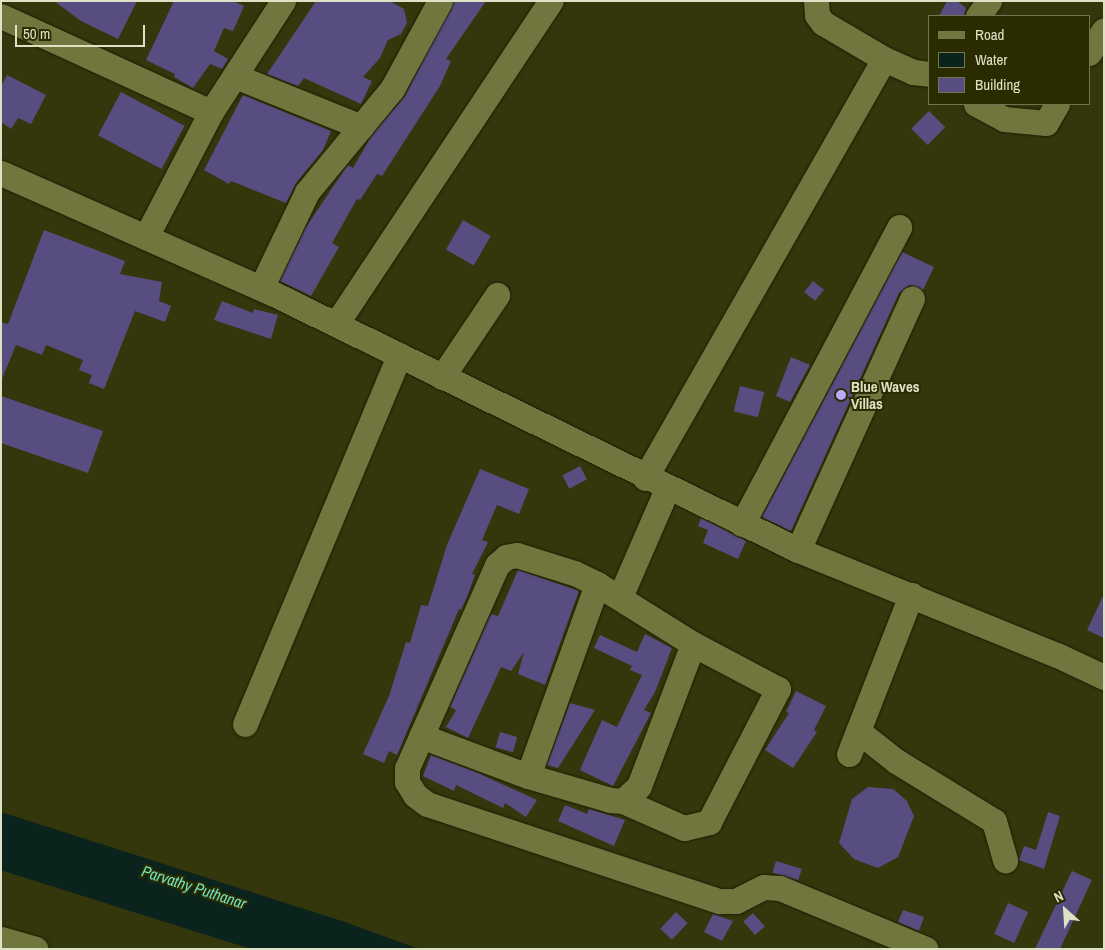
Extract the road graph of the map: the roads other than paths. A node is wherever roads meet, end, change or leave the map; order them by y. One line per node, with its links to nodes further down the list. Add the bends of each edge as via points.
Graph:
1 (283, 1): 11 (street)
2 (440, 1): 16 (street, via 392,88)
3 (551, 1): 23 (street)
4 (816, 1): 10 (street, via 817,15 823,23)
5 (989, 1): 6 (street)
6 (979, 15)
7 (1, 16): 15 (street)
8 (1104, 30): 9 (street)
9 (1090, 51)
10 (884, 59): 12 (street); 26 (street)
11 (234, 76): 15 (street); 16 (street)
12 (928, 76)
13 (978, 105): 14 (street, via 1004,119 1046,123)
14 (1055, 105)
15 (211, 112): 19 (street)
16 (361, 127): 20 (street, via 307,192)
17 (1, 173): 19 (street)
18 (898, 227): 28 (street)
19 (146, 237): 20 (street)
20 (261, 288): 23 (street)
21 (497, 295): 25 (street)
22 (912, 299): 29 (street)
23 (336, 324): 24 (street)
24 (398, 355): 25 (street); 35 (street)
25 (442, 377): 26 (street)
26 (645, 478): 27 (street)
27 (667, 489): 28 (street); 32 (street)
28 (742, 524): 29 (street)
29 (798, 550): 31 (street)
30 (597, 584): 32 (street); 37 (street, via 574,573 517,555 506,557 497,565); 39 (street)
31 (911, 595): 34 (street); 36 (street)
32 (620, 597): 33 (street)
33 (692, 644): 40 (street, via 640,786); 40 (street, via 778,689 709,822 684,828)
34 (1104, 677)
35 (245, 724)
36 (858, 731): 38 (street); 41 (street, via 896,761 994,821)
37 (422, 736): 39 (street); 44 (street, via 407,768 407,782 414,795 427,804 719,901 736,900 764,887 780,888)
38 (850, 754)
39 (528, 776): 40 (street)
40 (623, 801)
41 (1005, 860)
42 (1, 938): 43 (street)
43 (36, 949)
44 (926, 949)

